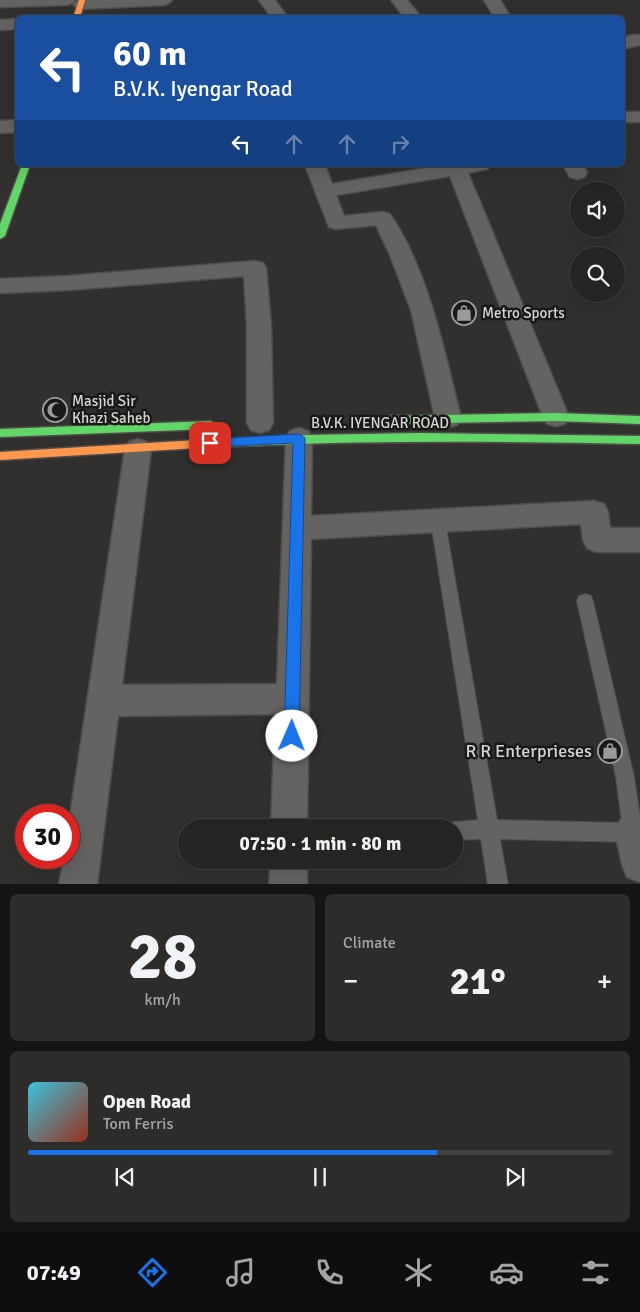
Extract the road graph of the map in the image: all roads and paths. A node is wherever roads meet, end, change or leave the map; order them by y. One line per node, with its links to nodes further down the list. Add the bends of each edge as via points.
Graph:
1 (164, 0): 6 (street)
2 (267, 0): 7 (street)
3 (399, 0): 8 (street)
4 (492, 0): 9 (street)
5 (0, 2): 6 (street)
6 (76, 5)
7 (278, 15)
8 (412, 15)
9 (501, 15)
10 (15, 24): 11 (street)
11 (0, 25)
12 (640, 40): 13 (street)
13 (625, 43)
14 (625, 117): 15 (street)
15 (640, 117)
16 (15, 126): 17 (street)
17 (0, 128)
18 (25, 167): 22 (street)
19 (316, 167): 21 (street)
20 (452, 168): 21 (street); 24 (street)
21 (324, 191): 25 (street, via 336,223 383,218 422,310)
22 (0, 236)
23 (0, 286): 28 (street, via 68,284 255,268)
24 (556, 417): 25 (street, B.V.K. IYENGAR ROAD); 27 (street, B.V.K. IYENGAR ROAD)
25 (448, 418): 26 (street, B.V.K. IYENGAR ROAD)
26 (369, 420)
27 (640, 420)
28 (260, 423)
29 (221, 425): 30 (street)
30 (0, 433)
31 (299, 438): 32 (street, B.V.K. IYENGAR ROAD); 33 (street, B.V.K. IYENGAR ROAD); 36 (street)
32 (640, 440)
33 (138, 449): 34 (street, B.V.K. IYENGAR ROAD); 40 (street)
34 (0, 456)
35 (438, 522): 36 (street); 37 (street, via 594,512 597,540); 42 (lane)
36 (296, 528): 39 (street)
37 (640, 540)
38 (585, 601): 44 (lane)
39 (292, 699): 40 (street); 41 (street)
40 (102, 701): 46 (street)
41 (289, 819)
42 (490, 828): 43 (lane); 44 (lane); 48 (lane)
43 (463, 830)
44 (638, 843)
45 (289, 869): 47 (street)
46 (78, 884)
47 (288, 884)
48 (498, 884)

